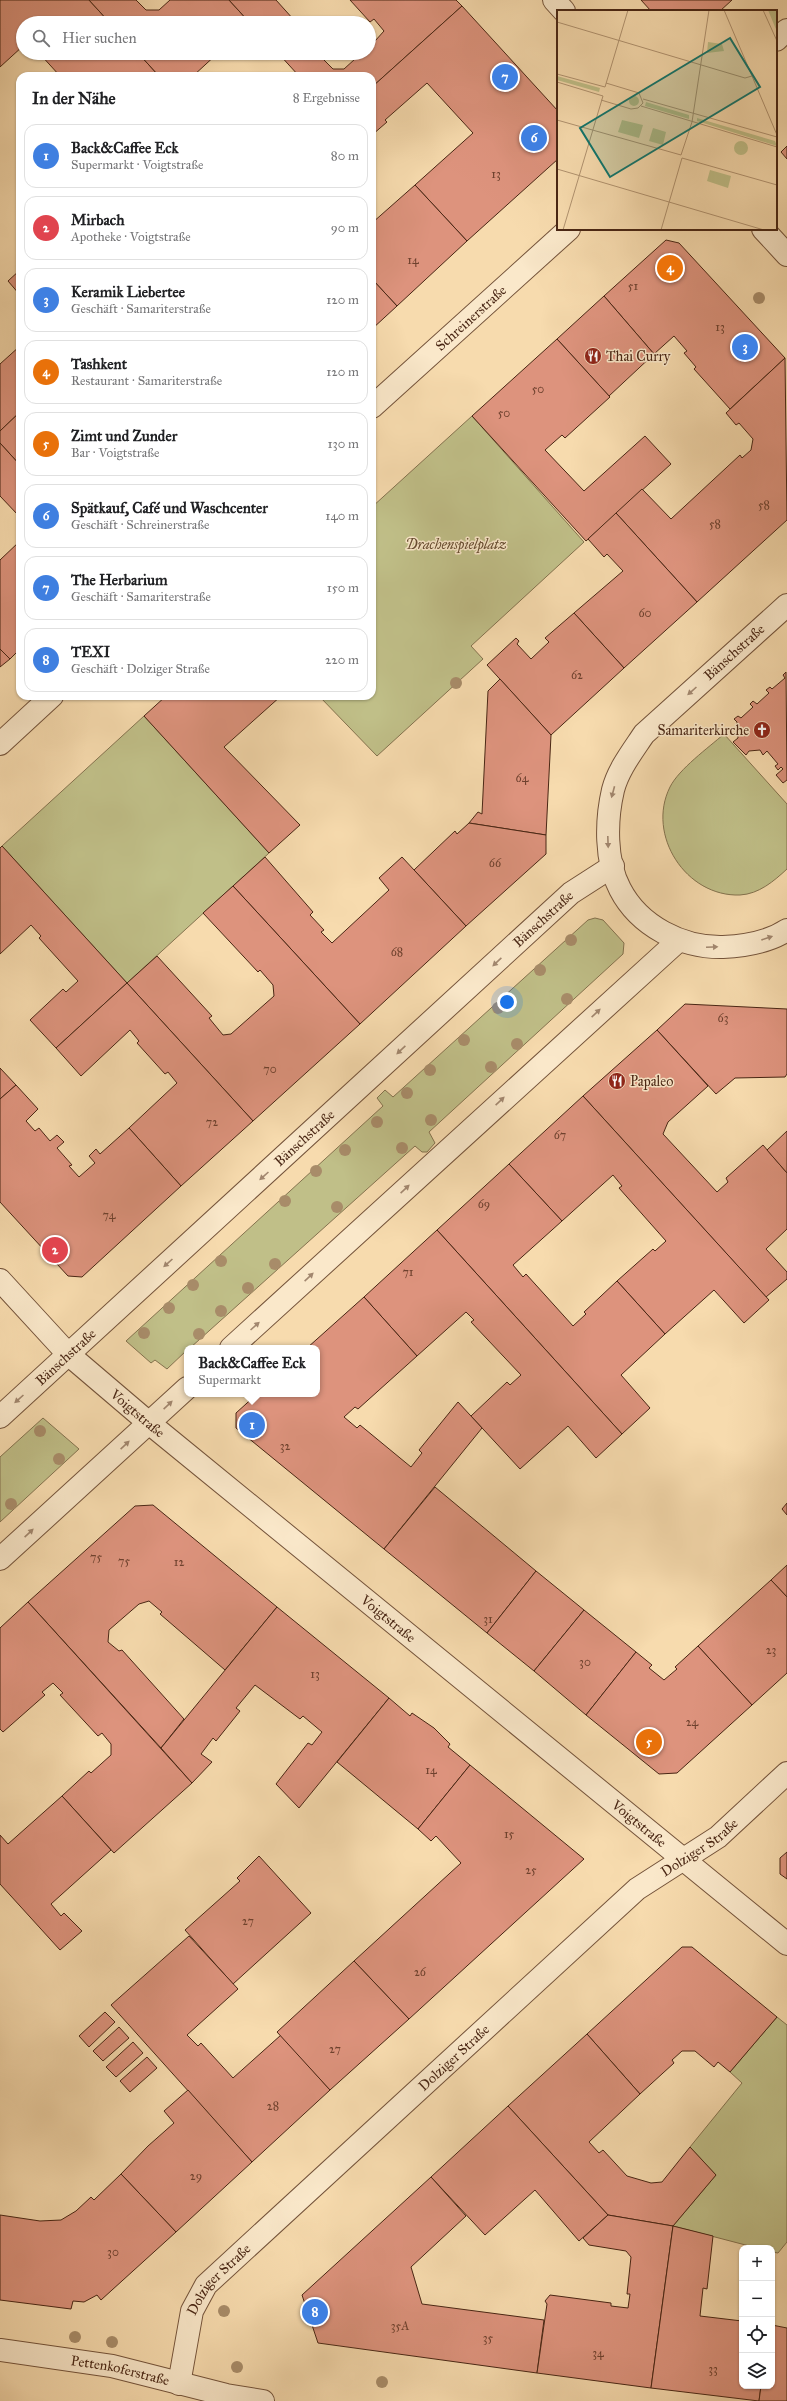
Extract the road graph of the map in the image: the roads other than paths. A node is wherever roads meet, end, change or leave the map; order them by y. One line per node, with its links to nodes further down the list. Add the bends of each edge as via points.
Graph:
1 (554, 0): 2 (street)
2 (563, 10)
3 (787, 30): 4 (street)
4 (777, 39)
5 (568, 230): 8 (street, Schreinerstraße)
6 (765, 230): 7 (street)
7 (787, 255)
8 (376, 403)
9 (787, 605): 12 (street, Bänschstraße, one-way to 12, via 644,734 626,759 613,789 608,817 608,846)
10 (48, 700): 11 (street)
11 (0, 744)
12 (613, 866): 14 (street, Bänschstraße, via 620,889 638,911 657,929); 17 (street, Bänschstraße, one-way to 17, via 571,893)
13 (787, 930): 14 (street, Bänschstraße, one-way to 13, via 704,947 747,945)
14 (678, 941): 16 (street, one-way to 14)
15 (0, 1280): 17 (street, Voigtstraße)
16 (234, 1345)
17 (68, 1354): 19 (street, Bänschstraße, one-way to 19); 20 (street, Voigtstraße)
18 (184, 1391): 20 (street, one-way to 18)
19 (0, 1417)
20 (149, 1423): 21 (street, one-way to 20); 23 (street, Voigtstraße)
21 (0, 1559)
22 (787, 1773): 23 (street, Dolziger Straße, via 718,1837)
23 (684, 1859): 24 (street, Voigtstraße); 26 (street, Dolziger Straße, via 637,1889 206,2285 192,2311)
24 (787, 1944)
25 (0, 2350): 26 (street, Pettenkoferstraße, via 105,2365)
26 (179, 2384): 27 (street, Pettenkoferstraße)
27 (263, 2401)

